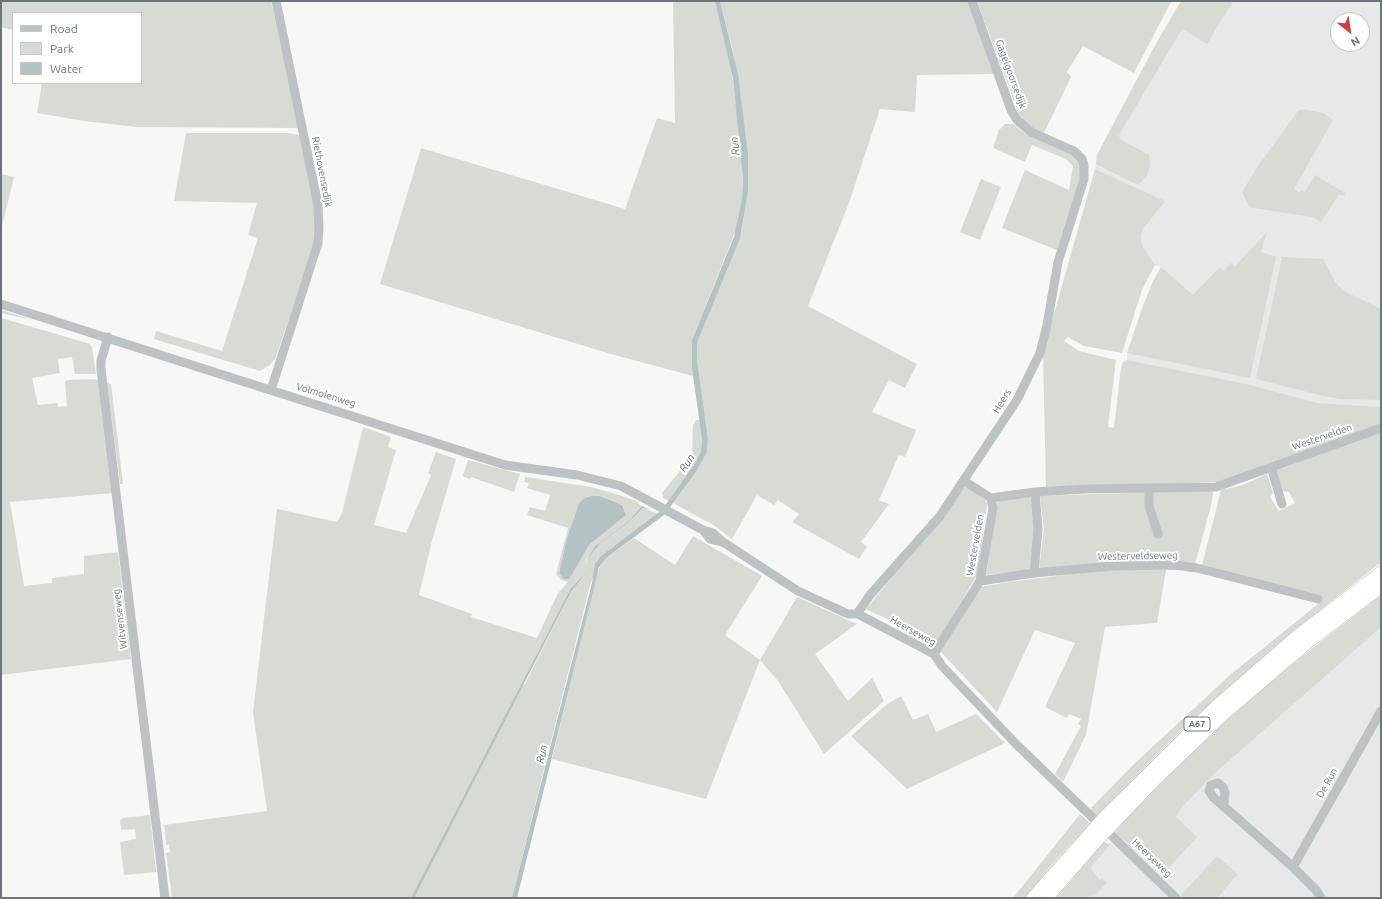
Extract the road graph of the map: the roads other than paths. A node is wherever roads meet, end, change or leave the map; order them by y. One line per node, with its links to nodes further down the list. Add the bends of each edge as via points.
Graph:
1 (276, 1): 6 (street, Riethovensedijk, via 318,205 319,229 318,243)
2 (972, 1): 3 (street, Gagelgoorsedijk, via 1011,110 1017,120 1031,132 1074,151)
3 (1087, 165): 9 (street, Heers, via 1056,268 1040,353 1017,400)
4 (1, 304): 5 (street, Volmolenweg)
5 (108, 337): 6 (street, Volmolenweg); 28 (street, Witvenseweg, via 101,369)
6 (271, 390): 12 (street, Volmolenweg, via 505,465 607,481)
7 (1381, 428): 8 (street, Westervelden)
8 (1271, 467): 10 (street, Westervelden, via 1216,487); 14 (street)
9 (964, 482): 13 (street); 21 (street, Heers, via 940,516 870,595)
10 (1149, 488): 11 (street, Westervelden); 15 (street, via 1149,506)
11 (1035, 492): 13 (street, Westervelden); 16 (street, via 1038,529)
12 (646, 498): 21 (street, Heerseweg, via 703,530 710,539 723,542 798,591 848,614)
13 (991, 498): 18 (street, Westervelden, via 992,508)
14 (1282, 504)
15 (1158, 534)
16 (1034, 573): 18 (street, Westerveldseweg); 20 (street, Westerveldseweg, via 1114,566 1174,565 1197,568)
17 (1381, 573): 29 (highway, A67, via 1299,635 1215,708 1105,816)
18 (980, 581): 22 (street, Westervelden)
19 (1381, 586): 30 (highway, A67, via 1305,644 1222,715 1154,780)
20 (1318, 599)
21 (858, 614): 22 (street, Heerseweg)
22 (934, 654): 25 (street, Heerseweg, via 942,666 1017,745)
23 (1381, 711): 27 (street, De Run)
24 (1224, 804): 27 (street)
25 (1094, 819)
26 (1112, 836): 31 (street, Heerseweg)
27 (1293, 867): 32 (street)
28 (165, 898)
29 (1033, 898)
30 (1046, 898)
31 (1176, 898)
32 (1321, 898)

